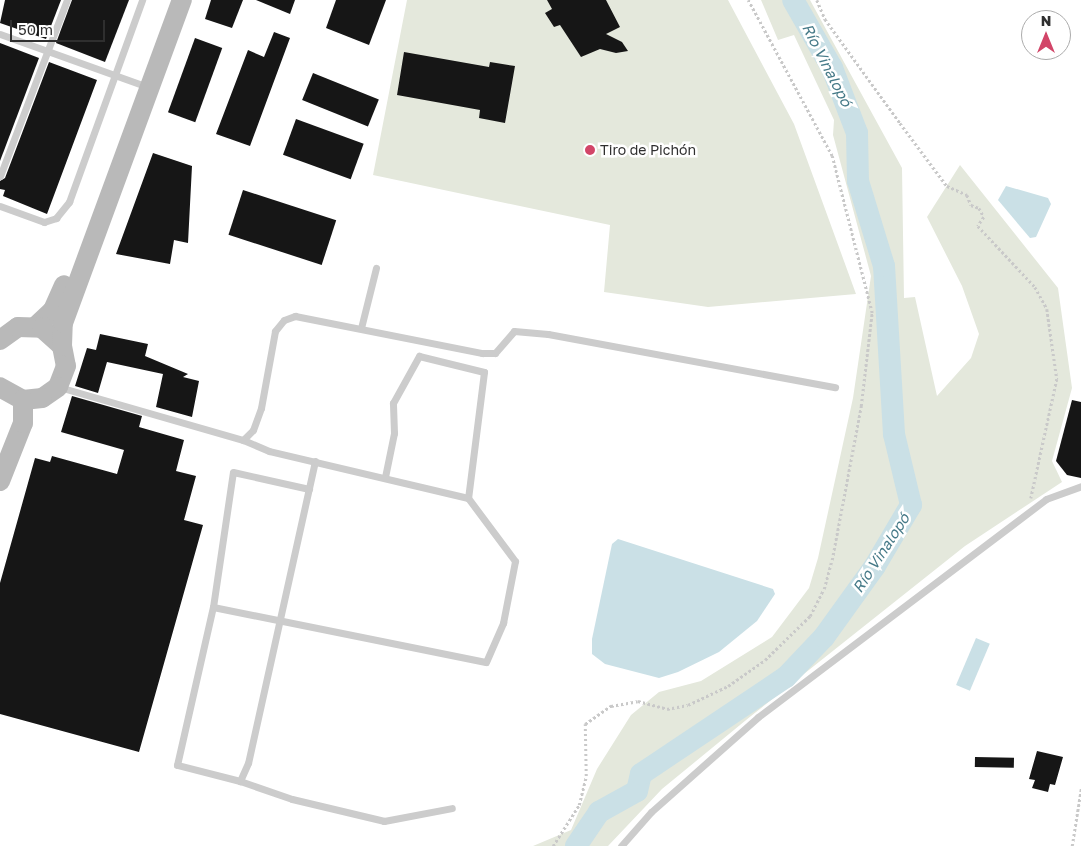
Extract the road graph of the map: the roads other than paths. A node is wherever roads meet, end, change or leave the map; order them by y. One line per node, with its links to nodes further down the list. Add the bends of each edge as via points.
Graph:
1 (67, 0): 6 (lane)
2 (142, 0): 7 (lane)
3 (171, 0): 8 (main road)
4 (182, 0): 15 (main road, via 63,323)
5 (0, 34): 6 (lane)
6 (48, 51): 7 (lane); 9 (lane)
7 (115, 76): 8 (lane); 10 (lane, via 69,202 56,218 44,222)
8 (140, 84): 12 (main road, via 61,293 53,310)
9 (0, 176)
10 (0, 206)
11 (376, 268): 13 (lane)
12 (36, 326): 14 (main road, via 18,327); 15 (main road, via 51,333)
13 (361, 328): 18 (lane, via 482,353 495,353 514,331 548,334); 20 (lane, via 295,316 284,320 275,331 254,430)
14 (0, 340)
15 (62, 346): 17 (main road, via 66,366)
16 (0, 387): 19 (main road)
17 (58, 387): 19 (main road, via 42,398); 20 (lane)
18 (835, 387)
19 (23, 400): 23 (main road, via 23,423)
20 (243, 440): 21 (lane, via 269,451)
21 (316, 461): 22 (lane); 25 (lane)
22 (385, 477): 26 (lane); 26 (lane, via 394,433 393,403 420,356 484,372)
23 (0, 481)
24 (1081, 486): 31 (lane, via 1046,499 758,717 651,812)
25 (309, 489): 27 (lane, via 233,472); 28 (lane)
26 (468, 498): 28 (lane, via 516,561 503,622 486,662)
27 (213, 607): 28 (lane); 29 (lane, via 177,765)
28 (280, 622): 29 (lane, via 248,763)
29 (240, 781): 30 (lane, via 292,799 384,821)
30 (452, 808)
31 (621, 846)

